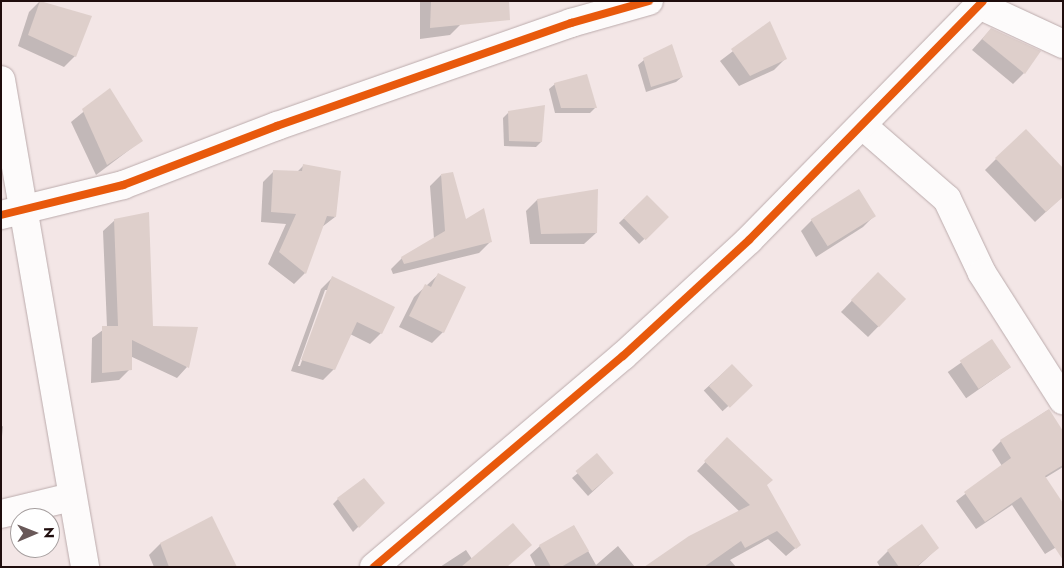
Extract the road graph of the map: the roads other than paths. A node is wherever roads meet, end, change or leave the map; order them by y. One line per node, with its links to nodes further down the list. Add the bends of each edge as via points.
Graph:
1 (649, 1): 6 (street, via 572,24 286,123 123,185)
2 (981, 3): 3 (street); 5 (street)
3 (1063, 44)
4 (1, 80): 6 (street)
5 (863, 126): 7 (street, via 947,199 982,274); 11 (street, via 749,240 623,356)
6 (13, 213): 8 (street)
7 (1063, 400)
8 (72, 497): 9 (street); 10 (street)
9 (1, 514)
10 (85, 567)
11 (374, 567)

